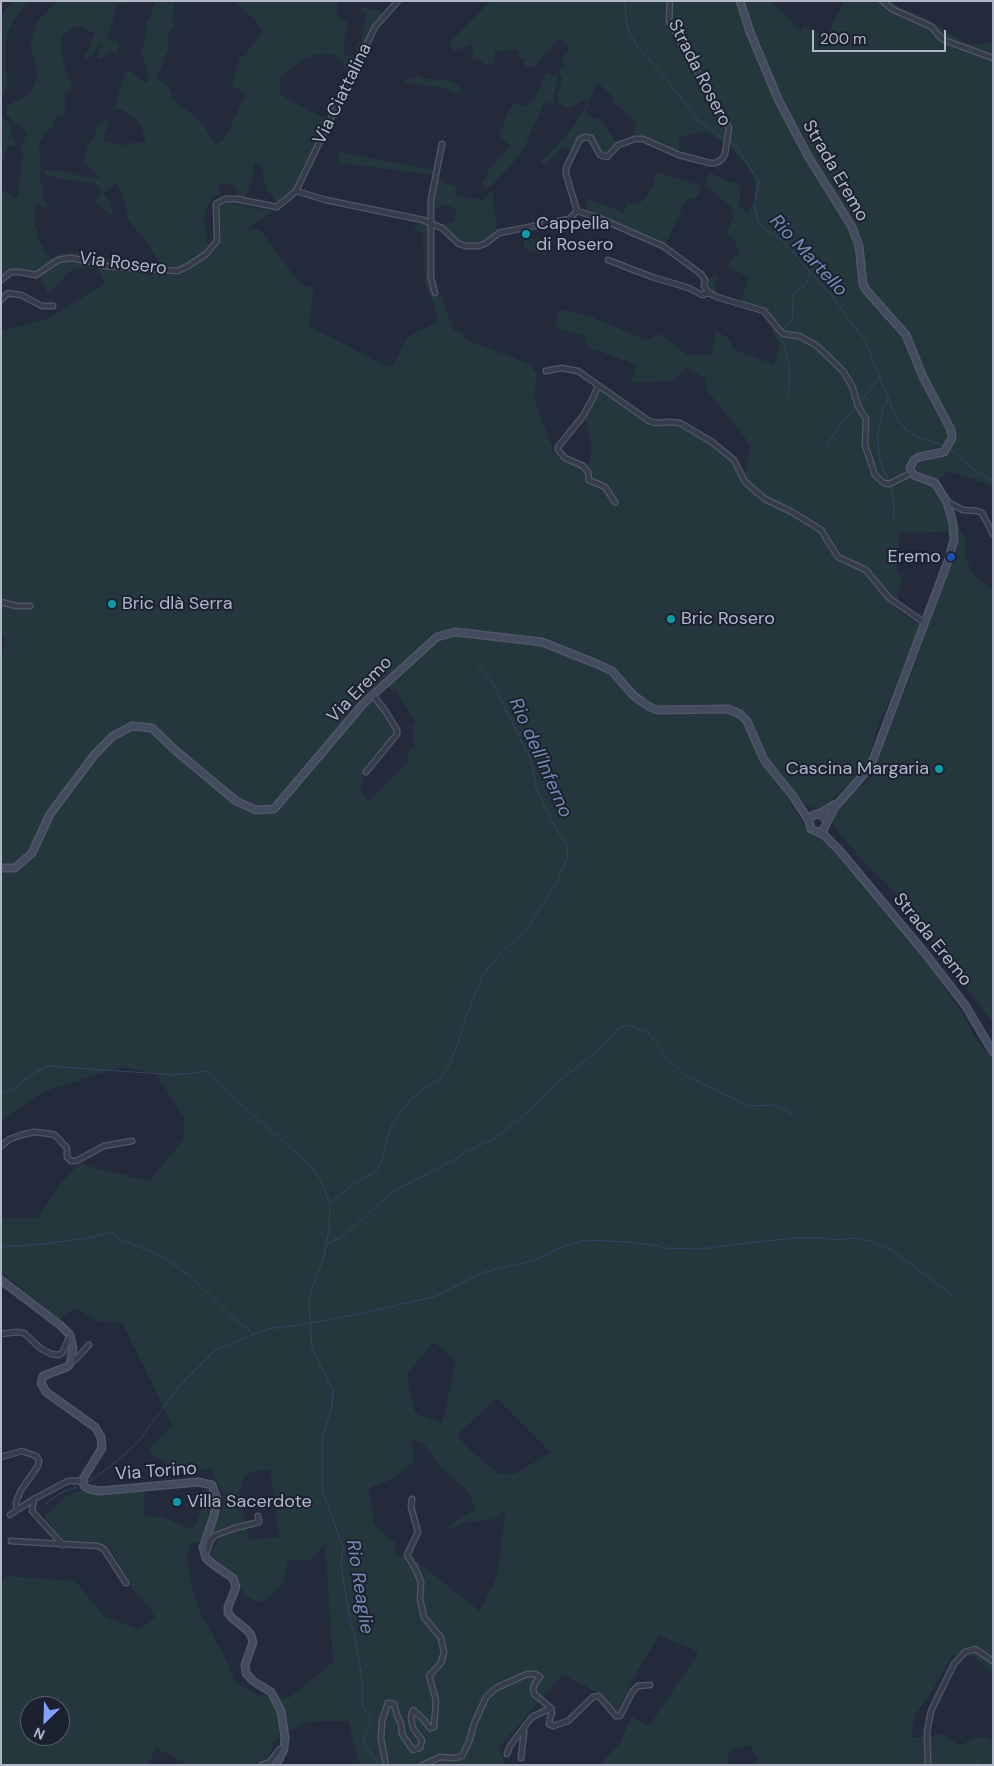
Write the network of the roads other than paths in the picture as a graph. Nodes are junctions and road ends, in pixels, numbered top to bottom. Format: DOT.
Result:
graph roads {
  1 [pos="398,1"];
  2 [pos="670,1"];
  3 [pos="740,1"];
  4 [pos="882,1"];
  5 [pos="993,58"];
  6 [pos="442,144"];
  7 [pos="296,191"];
  8 [pos="577,211"];
  9 [pos="432,223"];
  10 [pos="608,260"];
  11 [pos="1,280"];
  12 [pos="435,293"];
  13 [pos="709,293"];
  14 [pos="1,300"];
  15 [pos="53,306"];
  16 [pos="546,371"];
  17 [pos="598,386"];
  18 [pos="911,472"];
  19 [pos="615,502"];
  20 [pos="947,502"];
  21 [pos="993,534"];
  22 [pos="1,602"];
  23 [pos="30,606"];
  24 [pos="925,623"];
  25 [pos="373,695"];
  26 [pos="366,772"];
  27 [pos="793,796"];
  28 [pos="839,802"];
  29 [pos="817,814"];
  30 [pos="809,821"];
  31 [pos="826,824"];
  32 [pos="819,832"];
  33 [pos="840,851"];
  34 [pos="1,868"];
  35 [pos="993,1052"];
  36 [pos="132,1141"];
  37 [pos="1,1146"];
  38 [pos="1,1280"];
  39 [pos="1,1334"];
  40 [pos="70,1335"];
  41 [pos="89,1345"];
  42 [pos="72,1361"];
  43 [pos="1,1458"];
  44 [pos="82,1481"];
  45 [pos="34,1499"];
  46 [pos="412,1499"];
  47 [pos="17,1510"];
  48 [pos="10,1515"];
  49 [pos="258,1516"];
  50 [pos="11,1541"];
  51 [pos="63,1545"];
  52 [pos="205,1554"];
  53 [pos="126,1583"];
  54 [pos="993,1661"];
  55 [pos="650,1685"];
  56 [pos="551,1708"];
  57 [pos="524,1730"];
  58 [pos="284,1749"];
  59 [pos="507,1754"];
  60 [pos="522,1758"];
  61 [pos="262,1765"];
  62 [pos="276,1765"];
  63 [pos="386,1765"];
  64 [pos="423,1765"];
  65 [pos="928,1765"];
  1 -- 7 [label="street, Via Ciattalina"];
  2 -- 8 [label="street, Strada Rosero"];
  3 -- 18 [label="main road, Strada Eremo"];
  4 -- 5 [label="street"];
  6 -- 9 [label="street"];
  7 -- 9 [label="street"];
  7 -- 11 [label="street, Via Rosero"];
  8 -- 9 [label="street"];
  8 -- 13 [label="street"];
  9 -- 12 [label="street"];
  10 -- 13 [label="street"];
  13 -- 18 [label="street"];
  14 -- 15 [label="street"];
  16 -- 17 [label="street"];
  17 -- 19 [label="street"];
  17 -- 24 [label="street"];
  18 -- 20 [label="main road"];
  20 -- 21 [label="street"];
  20 -- 24 [label="main road"];
  22 -- 23 [label="street"];
  24 -- 28 [label="main road"];
  25 -- 26 [label="street"];
  25 -- 27 [label="main road, Via Eremo"];
  25 -- 34 [label="main road, Via Eremo"];
  27 -- 29 [label="main road, Via Eremo"];
  27 -- 30 [label="main road, Via Eremo"];
  28 -- 29 [label="main road"];
  28 -- 31 [label="main road"];
  29 -- 30 [label="main road"];
  29 -- 31 [label="main road"];
  30 -- 32 [label="main road"];
  31 -- 32 [label="main road"];
  31 -- 33 [label="main road, Strada Eremo"];
  32 -- 33 [label="main road, Strada Eremo"];
  33 -- 35 [label="main road, Strada Eremo"];
  36 -- 37 [label="street"];
  38 -- 40 [label="main road"];
  39 -- 40 [label="street"];
  40 -- 42 [label="main road"];
  41 -- 42 [label="street, Via Torino"];
  42 -- 44 [label="main road, Via Torino"];
  43 -- 47 [label="street"];
  44 -- 45 [label="street"];
  44 -- 52 [label="main road, Via Torino"];
  45 -- 47 [label="street"];
  45 -- 51 [label="street"];
  46 -- 63 [label="street"];
  47 -- 48 [label="street"];
  49 -- 52 [label="street"];
  50 -- 51 [label="street"];
  51 -- 53 [label="street"];
  52 -- 58 [label="main road"];
  54 -- 65 [label="street"];
  55 -- 56 [label="street"];
  56 -- 57 [label="street"];
  56 -- 64 [label="street"];
  57 -- 59 [label="street"];
  57 -- 60 [label="street"];
  58 -- 61 [label="street"];
  58 -- 62 [label="main road"];
}
